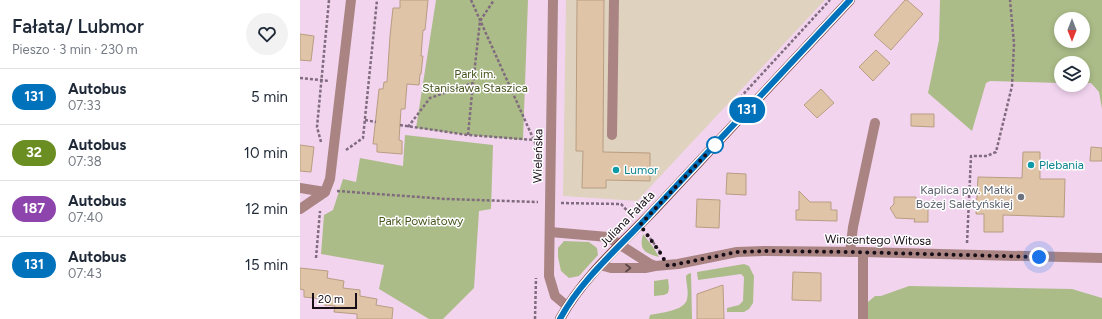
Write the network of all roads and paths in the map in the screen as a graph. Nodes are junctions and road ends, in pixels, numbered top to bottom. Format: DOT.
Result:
graph roads {
  1 [pos="329,0"];
  2 [pos="351,0"];
  3 [pos="377,0"];
  4 [pos="471,0"];
  5 [pos="494,0"];
  6 [pos="553,0"];
  7 [pos="614,0"];
  8 [pos="850,0"];
  9 [pos="1010,0"];
  10 [pos="480,21"];
  11 [pos="300,78"];
  12 [pos="322,80"];
  13 [pos="342,82"];
  14 [pos="472,83"];
  15 [pos="365,120"];
  16 [pos="376,122"];
  17 [pos="875,122"];
  18 [pos="400,125"];
  19 [pos="408,127"];
  20 [pos="468,135"];
  21 [pos="612,135"];
  22 [pos="534,140"];
  23 [pos="320,148"];
  24 [pos="537,150"];
  25 [pos="332,158"];
  26 [pos="300,188"];
  27 [pos="322,194"];
  28 [pos="550,202"];
  29 [pos="300,209"];
  30 [pos="640,225"];
  31 [pos="550,232"];
  32 [pos="621,244"];
  33 [pos="850,252"];
  34 [pos="863,252"];
  35 [pos="967,255"];
  36 [pos="316,258"];
  37 [pos="1102,258"];
  38 [pos="600,265"];
  39 [pos="655,266"];
  40 [pos="668,266"];
  41 [pos="567,306"];
  42 [pos="560,319"];
  43 [pos="863,319"];
  1 -- 12 [label="path"];
  2 -- 13 [label="street"];
  3 -- 15 [label="path"];
  4 -- 10 [label="path"];
  5 -- 10 [label="path"];
  6 -- 28 [label="street, Wieleńska"];
  7 -- 21 [label="street"];
  8 -- 30 [label="main road, Juliana Fałata"];
  9 -- 35 [label="path"];
  10 -- 14 [label="path"];
  10 -- 22 [label="path"];
  11 -- 12 [label="path"];
  12 -- 13 [label="path"];
  12 -- 23 [label="path"];
  13 -- 25 [label="street"];
  14 -- 19 [label="path"];
  14 -- 20 [label="path"];
  15 -- 16 [label="path"];
  15 -- 25 [label="path"];
  17 -- 33 [label="street"];
  18 -- 19 [label="path"];
  19 -- 20 [label="path"];
  20 -- 22 [label="path"];
  22 -- 24 [label="path"];
  25 -- 27 [label="street"];
  26 -- 27 [label="street"];
  27 -- 28 [label="path"];
  27 -- 29 [label="street"];
  27 -- 36 [label="path"];
  28 -- 30 [label="path"];
  28 -- 31 [label="street, Wieleńska"];
  30 -- 32 [label="main road, Juliana Fałata"];
  30 -- 40 [label="path"];
  31 -- 32 [label="street"];
  31 -- 41 [label="street, Wieleńska"];
  32 -- 38 [label="main road, Juliana Fałata"];
  32 -- 39 [label="street"];
  33 -- 34 [label="street, Wincentego Witosa"];
  33 -- 40 [label="street, Wincentego Witosa"];
  34 -- 35 [label="street, Wincentego Witosa"];
  34 -- 43 [label="street"];
  35 -- 37 [label="street, Wincentego Witosa"];
  38 -- 39 [label="street, Wincentego Witosa, one-way"];
  38 -- 41 [label="main road, Juliana Fałata"];
  39 -- 40 [label="street, Wincentego Witosa"];
  41 -- 42 [label="main road, Juliana Fałata"];
}
